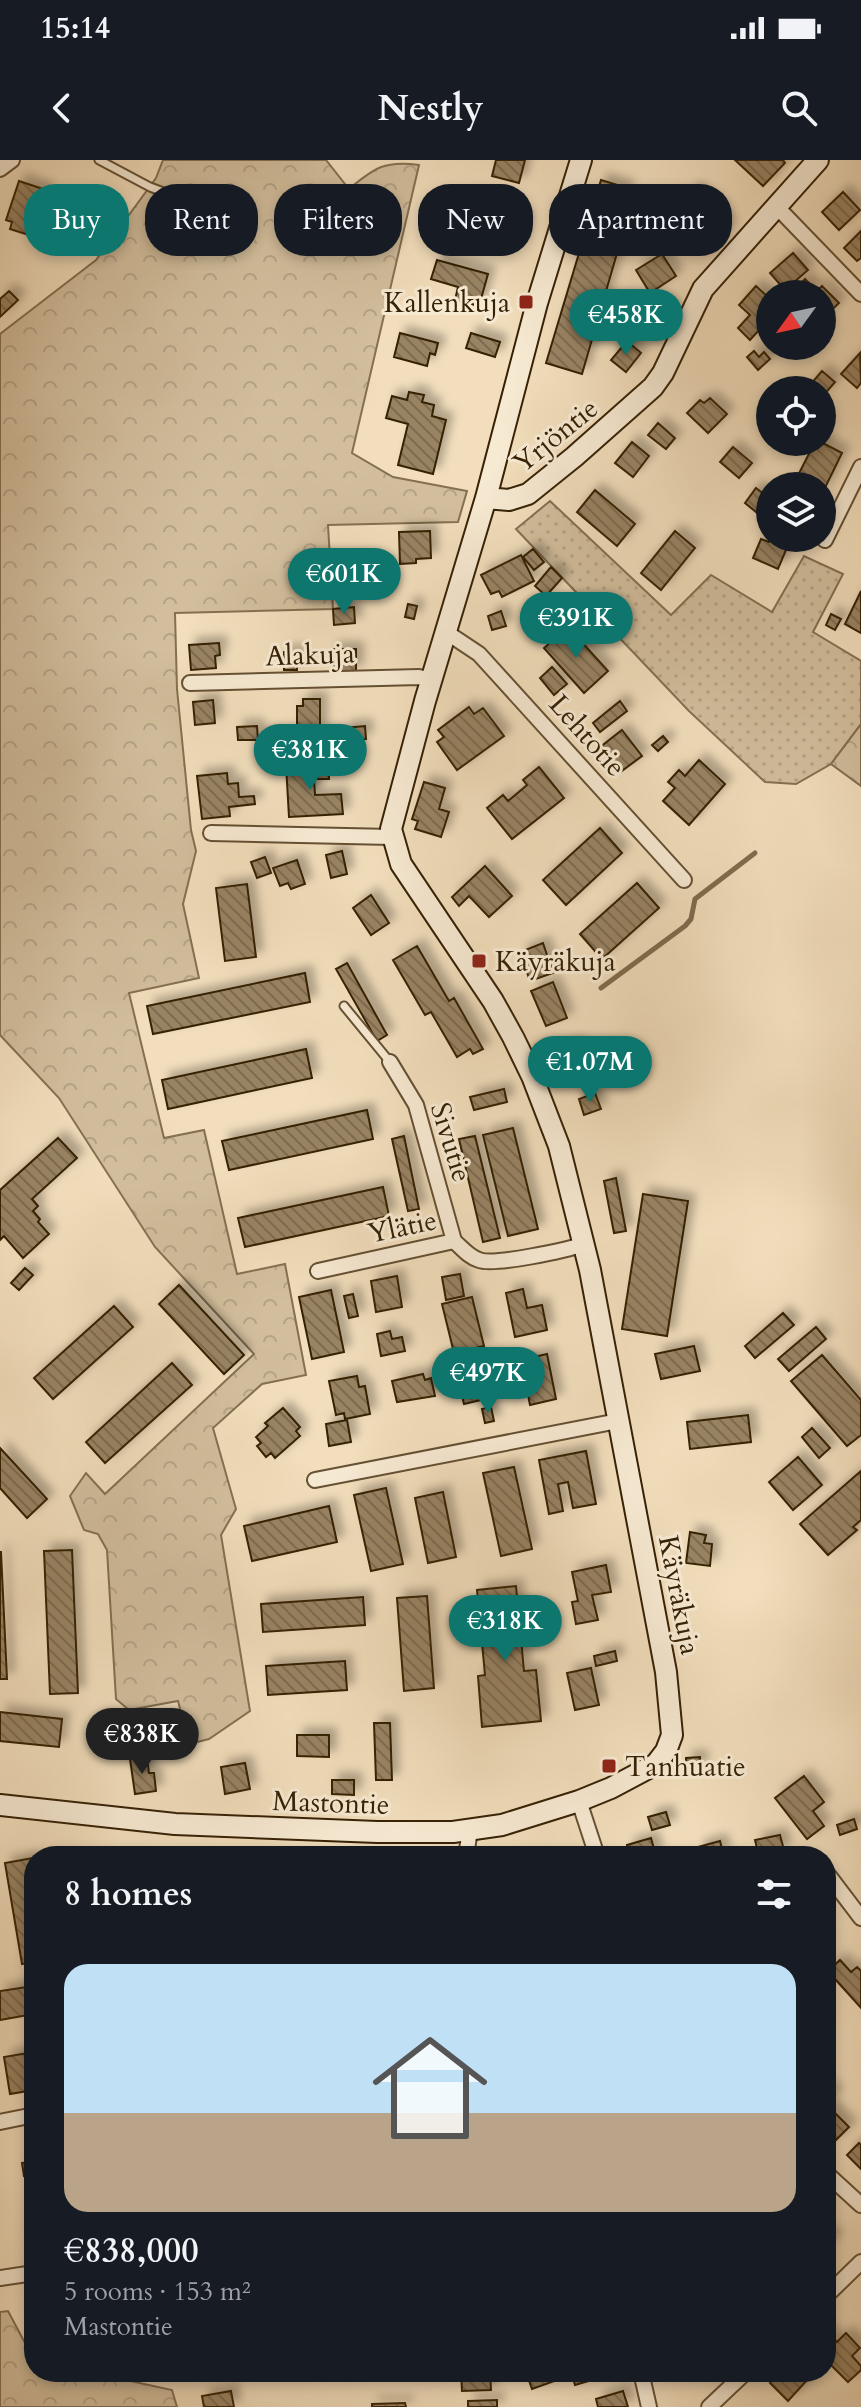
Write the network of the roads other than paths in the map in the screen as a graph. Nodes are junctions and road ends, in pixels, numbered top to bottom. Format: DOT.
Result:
graph roads {
  1 [pos="12,160"];
  2 [pos="99,160"];
  3 [pos="581,160"];
  4 [pos="818,160"];
  5 [pos="0,169"];
  6 [pos="145,184"];
  7 [pos="777,207"];
  8 [pos="861,294"];
  9 [pos="861,467"];
  10 [pos="486,498"];
  11 [pos="836,518"];
  12 [pos="446,632"];
  13 [pos="432,680"];
  14 [pos="190,683"];
  15 [pos="211,833"];
  16 [pos="392,837"];
  17 [pos="684,880"];
  18 [pos="344,1006"];
  19 [pos="390,1062"];
  20 [pos="454,1241"];
  21 [pos="584,1244"];
  22 [pos="318,1271"];
  23 [pos="618,1421"];
  24 [pos="315,1480"];
  25 [pos="650,1768"];
  26 [pos="579,1801"];
  27 [pos="0,1805"];
  28 [pos="470,1830"];
  29 [pos="468,1846"];
  30 [pos="594,1846"];
  31 [pos="836,1885"];
  32 [pos="861,1918"];
  33 [pos="24,2117"];
  34 [pos="0,2122"];
  35 [pos="836,2182"];
  36 [pos="861,2205"];
  37 [pos="861,2262"];
  38 [pos="24,2274"];
  39 [pos="0,2278"];
  40 [pos="836,2286"];
  41 [pos="643,2382"];
  42 [pos="735,2382"];
  43 [pos="649,2407"];
  44 [pos="709,2407"];
  1 -- 5 [label="street"];
  2 -- 6 [label="lane"];
  3 -- 10 [label="street"];
  4 -- 7 [label="street, Yrjöntie"];
  7 -- 8 [label="street"];
  7 -- 10 [label="street, Yrjöntie"];
  9 -- 11 [label="street"];
  10 -- 12 [label="street"];
  12 -- 13 [label="street"];
  12 -- 17 [label="street, Lehtotie"];
  13 -- 14 [label="street, Alakuja"];
  13 -- 16 [label="street"];
  15 -- 16 [label="street"];
  16 -- 21 [label="street, Käyräkuja"];
  18 -- 19 [label="lane"];
  19 -- 20 [label="street, Sivutie"];
  20 -- 21 [label="street, Ylätie"];
  20 -- 22 [label="street, Ylätie"];
  21 -- 23 [label="street, Käyräkuja"];
  23 -- 24 [label="street"];
  23 -- 25 [label="street, Käyräkuja"];
  25 -- 26 [label="street, Mastontie"];
  26 -- 28 [label="street, Mastontie"];
  26 -- 30 [label="street"];
  27 -- 28 [label="street, Mastontie"];
  28 -- 29 [label="street"];
  31 -- 32 [label="street"];
  33 -- 34 [label="street"];
  35 -- 36 [label="street"];
  37 -- 40 [label="street"];
  38 -- 39 [label="street"];
  41 -- 43 [label="street"];
  42 -- 44 [label="street"];
}
